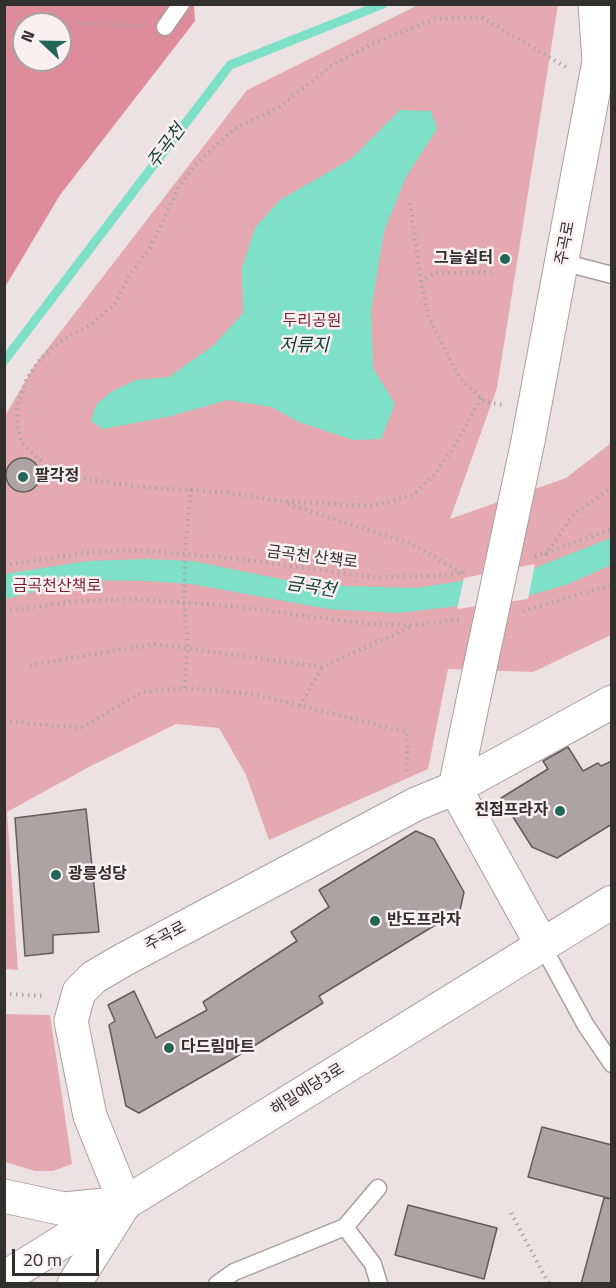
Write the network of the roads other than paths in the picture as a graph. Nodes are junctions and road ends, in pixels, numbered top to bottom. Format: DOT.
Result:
graph roads {
  1 [pos="181,4"];
  2 [pos="595,4"];
  3 [pos="165,27"];
  4 [pos="602,65"];
  5 [pos="562,262"];
  6 [pos="612,275"];
  7 [pos="612,702"];
  8 [pos="454,788"];
  9 [pos="612,902"];
  10 [pos="542,945"];
  11 [pos="612,1064"];
  12 [pos="378,1188"];
  13 [pos="4,1196"];
  14 [pos="125,1203"];
  15 [pos="345,1227"];
  16 [pos="5,1278"];
  17 [pos="7,1284"];
  18 [pos="74,1284"];
  19 [pos="217,1284"];
  20 [pos="379,1284"];
  1 -- 3 [label="lane"];
  2 -- 4 [label="main road, 주곡로"];
  4 -- 5 [label="main road, 주곡로"];
  5 -- 6 [label="lane"];
  5 -- 8 [label="main road, 주곡로, bridge"];
  7 -- 8 [label="main road, 주곡로"];
  8 -- 10 [label="main road"];
  8 -- 14 [label="main road, 주곡로"];
  9 -- 10 [label="main road, 해밀예당3로"];
  10 -- 11 [label="lane"];
  10 -- 14 [label="main road, 해밀예당3로"];
  12 -- 15 [label="lane"];
  13 -- 14 [label="main road"];
  14 -- 16 [label="main road, 해밀예당3로"];
  14 -- 18 [label="main road"];
  15 -- 19 [label="lane"];
  15 -- 20 [label="lane"];
  16 -- 17 [label="main road"];
}
